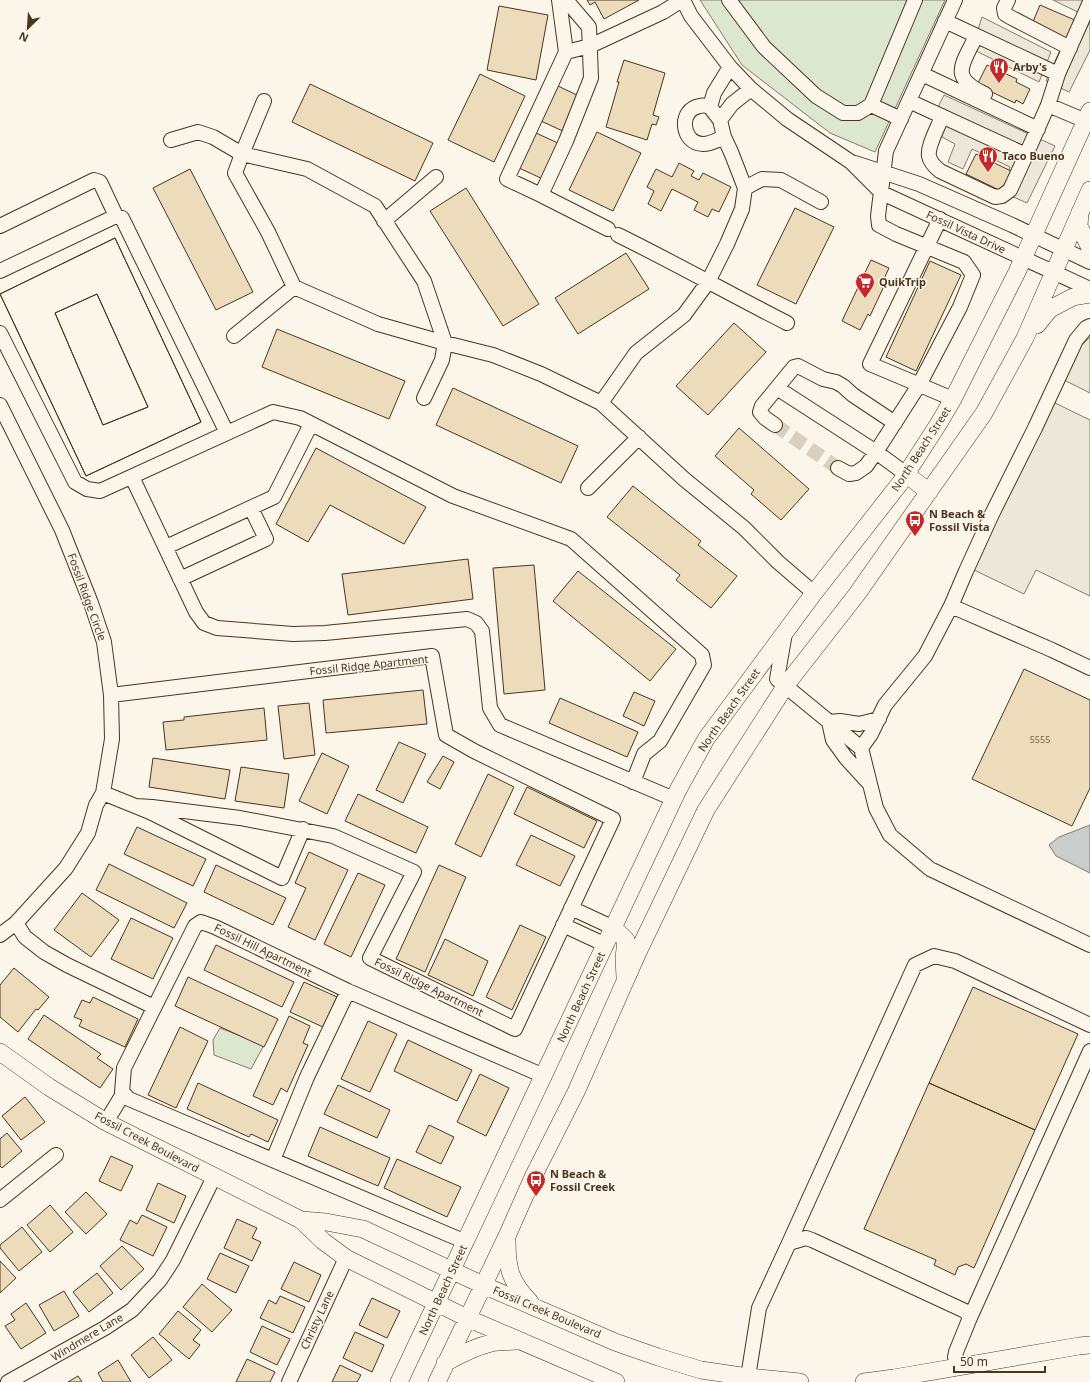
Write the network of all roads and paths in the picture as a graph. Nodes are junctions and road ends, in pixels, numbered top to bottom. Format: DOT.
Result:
graph roads {
  1 [pos="559,0"];
  2 [pos="566,0"];
  3 [pos="682,0"];
  4 [pos="729,0"];
  5 [pos="915,0"];
  6 [pos="955,0"];
  7 [pos="1008,0"];
  8 [pos="1090,2"];
  9 [pos="945,21"];
  10 [pos="976,36"];
  11 [pos="590,46"];
  12 [pos="1070,48"];
  13 [pos="566,52"];
  14 [pos="730,67"];
  15 [pos="922,74"];
  16 [pos="1058,74"];
  17 [pos="751,89"];
  18 [pos="264,101"];
  19 [pos="909,101"];
  20 [pos="871,105"];
  21 [pos="1048,105"];
  22 [pos="710,107"];
  23 [pos="942,116"];
  24 [pos="1011,116"];
  25 [pos="1088,116"];
  26 [pos="720,120"];
  27 [pos="901,120"];
  28 [pos="1038,129"];
  29 [pos="724,137"];
  30 [pos="171,140"];
  31 [pos="242,154"];
  32 [pos="1026,155"];
  33 [pos="851,162"];
  34 [pos="883,172"];
  35 [pos="436,177"];
  36 [pos="745,188"];
  37 [pos="1090,190"];
  38 [pos="882,192"];
  39 [pos="541,195"];
  40 [pos="821,202"];
  41 [pos="1080,211"];
  42 [pos="116,216"];
  43 [pos="940,219"];
  44 [pos="384,221"];
  45 [pos="0,226"];
  46 [pos="1033,235"];
  47 [pos="927,247"];
  48 [pos="1090,248"];
  49 [pos="1064,249"];
  50 [pos="1023,259"];
  51 [pos="1090,262"];
  52 [pos="0,270"];
  53 [pos="1053,273"];
  54 [pos="708,282"];
  55 [pos="294,287"];
  56 [pos="1090,289"];
  57 [pos="1090,294"];
  58 [pos="787,323"];
  59 [pos="1090,326"];
  60 [pos="0,333"];
  61 [pos="234,336"];
  62 [pos="1025,338"];
  63 [pos="445,343"];
  64 [pos="919,385"];
  65 [pos="777,388"];
  66 [pos="424,398"];
  67 [pos="953,399"];
  68 [pos="601,403"];
  69 [pos="0,405"];
  70 [pos="895,423"];
  71 [pos="311,424"];
  72 [pos="774,425"];
  73 [pos="227,433"];
  74 [pos="639,438"];
  75 [pos="876,452"];
  76 [pos="838,468"];
  77 [pos="906,474"];
  78 [pos="132,477"];
  79 [pos="588,488"];
  80 [pos="929,492"];
  81 [pos="251,508"];
  82 [pos="166,547"];
  83 [pos="180,578"];
  84 [pos="814,593"];
  85 [pos="951,606"];
  86 [pos="785,633"];
  87 [pos="1090,668"];
  88 [pos="786,685"];
  89 [pos="111,695"];
  90 [pos="879,719"];
  91 [pos="829,722"];
  92 [pos="861,748"];
  93 [pos="633,782"];
  94 [pos="870,783"];
  95 [pos="103,793"];
  96 [pos="674,799"];
  97 [pos="136,806"];
  98 [pos="303,829"];
  99 [pos="571,908"];
  100 [pos="16,923"];
  101 [pos="563,925"];
  102 [pos="614,928"];
  103 [pos="0,935"];
  104 [pos="1090,945"];
  105 [pos="606,946"];
  106 [pos="626,982"];
  107 [pos="348,991"];
  108 [pos="154,1007"];
  109 [pos="1090,1025"];
  110 [pos="1090,1051"];
  111 [pos="0,1052"];
  112 [pos="544,1076"];
  113 [pos="123,1094"];
  114 [pos="106,1122"];
  115 [pos="56,1155"];
  116 [pos="273,1160"];
  117 [pos="214,1177"];
  118 [pos="0,1200"];
  119 [pos="301,1220"];
  120 [pos="507,1236"];
  121 [pos="466,1242"];
  122 [pos="789,1243"];
  123 [pos="346,1258"];
  124 [pos="453,1270"];
  125 [pos="483,1285"];
  126 [pos="437,1304"];
  127 [pos="535,1307"];
  128 [pos="467,1318"];
  129 [pos="969,1320"];
  130 [pos="520,1341"];
  131 [pos="1090,1345"];
  132 [pos="445,1363"];
  133 [pos="961,1366"];
  134 [pos="748,1377"];
  135 [pos="8,1382"];
  136 [pos="289,1382"];
  137 [pos="399,1382"];
  138 [pos="437,1382"];
  139 [pos="616,1382"];
  140 [pos="800,1382"];
  141 [pos="864,1382"];
  1 -- 13 [label="street"];
  2 -- 11 [label="street"];
  3 -- 11 [label="street"];
  3 -- 14 [label="street, Fossil Vista Drive"];
  4 -- 20 [label="street"];
  5 -- 20 [label="street"];
  6 -- 9 [label="street"];
  7 -- 12 [label="street"];
  8 -- 12 [label="street"];
  9 -- 10 [label="street"];
  9 -- 15 [label="street"];
  10 -- 16 [label="street"];
  10 -- 24 [label="street"];
  11 -- 13 [label="street"];
  11 -- 39 [label="street"];
  12 -- 16 [label="street"];
  13 -- 39 [label="street"];
  14 -- 17 [label="street, Fossil Vista Drive"];
  14 -- 22 [label="street"];
  15 -- 19 [label="street"];
  15 -- 24 [label="street"];
  16 -- 21 [label="street"];
  17 -- 26 [label="street"];
  17 -- 33 [label="street, Fossil Vista Drive"];
  18 -- 31 [label="street"];
  19 -- 23 [label="street"];
  19 -- 27 [label="street"];
  20 -- 27 [label="street"];
  21 -- 25 [label="street"];
  21 -- 28 [label="street"];
  22 -- 26 [label="street"];
  22 -- 29 [label="street"];
  23 -- 32 [label="street"];
  23 -- 32 [label="street"];
  24 -- 28 [label="street"];
  25 -- 46 [label="main road, North Beach Street"];
  26 -- 29 [label="street"];
  27 -- 34 [label="street"];
  28 -- 32 [label="street"];
  29 -- 36 [label="street"];
  30 -- 31 [label="street"];
  31 -- 44 [label="street"];
  31 -- 55 [label="street"];
  33 -- 34 [label="street, Fossil Vista Drive"];
  33 -- 38 [label="street, Fossil Vista Drive"];
  34 -- 38 [label="street"];
  34 -- 46 [label="street, Fossil Vista Drive"];
  35 -- 44 [label="street"];
  36 -- 40 [label="street"];
  36 -- 54 [label="street"];
  37 -- 41 [label="main road"];
  38 -- 43 [label="street, Fossil Vista Drive"];
  38 -- 47 [label="street"];
  39 -- 54 [label="street"];
  41 -- 48 [label="main road"];
  41 -- 49 [label="main road"];
  42 -- 45 [label="street"];
  42 -- 52 [label="street"];
  42 -- 73 [label="street"];
  43 -- 47 [label="street"];
  43 -- 50 [label="street, Fossil Vista Drive"];
  44 -- 63 [label="street"];
  46 -- 49 [label="street, Fossil Vista Drive"];
  46 -- 50 [label="main road, North Beach Street"];
  47 -- 64 [label="street"];
  47 -- 64 [label="street"];
  49 -- 51 [label="street, Fossil Vista Drive"];
  49 -- 53 [label="main road"];
  50 -- 53 [label="street, Fossil Vista Drive"];
  50 -- 67 [label="main road, North Beach Street"];
  53 -- 56 [label="street, Fossil Vista Drive"];
  53 -- 62 [label="main road"];
  54 -- 58 [label="street"];
  54 -- 68 [label="street"];
  55 -- 61 [label="street"];
  55 -- 63 [label="street"];
  57 -- 62 [label="main road"];
  59 -- 85 [label="street"];
  60 -- 78 [label="street"];
  62 -- 80 [label="main road"];
  63 -- 66 [label="street"];
  63 -- 68 [label="street"];
  64 -- 67 [label="street"];
  64 -- 70 [label="street"];
  65 -- 70 [label="street"];
  65 -- 72 [label="street"];
  65 -- 75 [label="street"];
  67 -- 77 [label="main road, North Beach Street"];
  68 -- 74 [label="street"];
  69 -- 89 [label="street, Fossil Ridge Circle"];
  70 -- 75 [label="street"];
  71 -- 73 [label="street"];
  71 -- 81 [label="street"];
  71 -- 93 [label="street"];
  73 -- 78 [label="street"];
  74 -- 79 [label="street"];
  74 -- 84 [label="street"];
  75 -- 76 [label="street"];
  75 -- 77 [label="street"];
  77 -- 80 [label="main road"];
  77 -- 84 [label="main road, North Beach Street"];
  78 -- 82 [label="street"];
  80 -- 88 [label="main road"];
  81 -- 82 [label="street"];
  81 -- 83 [label="street"];
  82 -- 83 [label="street"];
  83 -- 93 [label="street"];
  84 -- 86 [label="main road, North Beach Street"];
  85 -- 87 [label="street"];
  85 -- 90 [label="street"];
  86 -- 88 [label="street"];
  86 -- 96 [label="main road, North Beach Street"];
  88 -- 91 [label="street"];
  88 -- 106 [label="main road"];
  89 -- 95 [label="street, Fossil Ridge Circle"];
  89 -- 99 [label="street, Fossil Ridge Apartment"];
  90 -- 91 [label="street"];
  90 -- 92 [label="street"];
  91 -- 92 [label="street"];
  91 -- 94 [label="street"];
  92 -- 94 [label="street"];
  93 -- 96 [label="street"];
  94 -- 104 [label="street"];
  95 -- 97 [label="street, Fossil Ridge Apartment"];
  95 -- 100 [label="street, Fossil Ridge Circle"];
  96 -- 102 [label="main road, North Beach Street"];
  97 -- 98 [label="street, Fossil Ridge Apartment"];
  97 -- 98 [label="street, Fossil Ridge Apartment"];
  98 -- 101 [label="street, Fossil Ridge Apartment"];
  99 -- 101 [label="street, Fossil Ridge Apartment"];
  99 -- 102 [label="street"];
  100 -- 103 [label="street, Fossil Ridge Circle"];
  100 -- 108 [label="street"];
  101 -- 105 [label="street"];
  102 -- 105 [label="main road, North Beach Street"];
  102 -- 106 [label="main road"];
  105 -- 112 [label="main road, North Beach Street"];
  106 -- 120 [label="main road"];
  107 -- 108 [label="street, Fossil Hill Apartment"];
  107 -- 112 [label="street, Fossil Hill Apartment"];
  107 -- 116 [label="street"];
  108 -- 113 [label="street, Fossil Hill Apartment"];
  109 -- 122 [label="street"];
  110 -- 129 [label="street"];
  111 -- 114 [label="main road, Fossil Creek Boulevard"];
  112 -- 121 [label="main road, North Beach Street"];
  113 -- 114 [label="street"];
  113 -- 116 [label="street"];
  114 -- 117 [label="main road, Fossil Creek Boulevard"];
  115 -- 118 [label="street"];
  116 -- 121 [label="street"];
  117 -- 119 [label="main road, Fossil Creek Boulevard"];
  117 -- 135 [label="street, Windmere Lane"];
  119 -- 123 [label="main road, Fossil Creek Boulevard"];
  119 -- 124 [label="main road, Fossil Creek Boulevard"];
  120 -- 125 [label="main road"];
  120 -- 127 [label="main road"];
  121 -- 124 [label="main road, North Beach Street"];
  122 -- 129 [label="street"];
  122 -- 134 [label="street"];
  123 -- 126 [label="main road, Fossil Creek Boulevard"];
  123 -- 136 [label="street, Christy Lane"];
  124 -- 125 [label="main road, Fossil Creek Boulevard"];
  124 -- 126 [label="main road, North Beach Street"];
  125 -- 127 [label="main road, Fossil Creek Boulevard"];
  125 -- 128 [label="main road"];
  126 -- 128 [label="main road, Fossil Creek Boulevard"];
  126 -- 137 [label="main road, North Beach Street"];
  127 -- 134 [label="main road, Fossil Creek Boulevard"];
  128 -- 130 [label="main road, Fossil Creek Boulevard"];
  128 -- 132 [label="main road"];
  129 -- 133 [label="street"];
  130 -- 132 [label="main road"];
  130 -- 139 [label="main road, Fossil Creek Boulevard"];
  131 -- 133 [label="main road"];
  132 -- 138 [label="main road"];
  133 -- 141 [label="main road"];
  134 -- 140 [label="main road, Fossil Creek Boulevard"];
}
